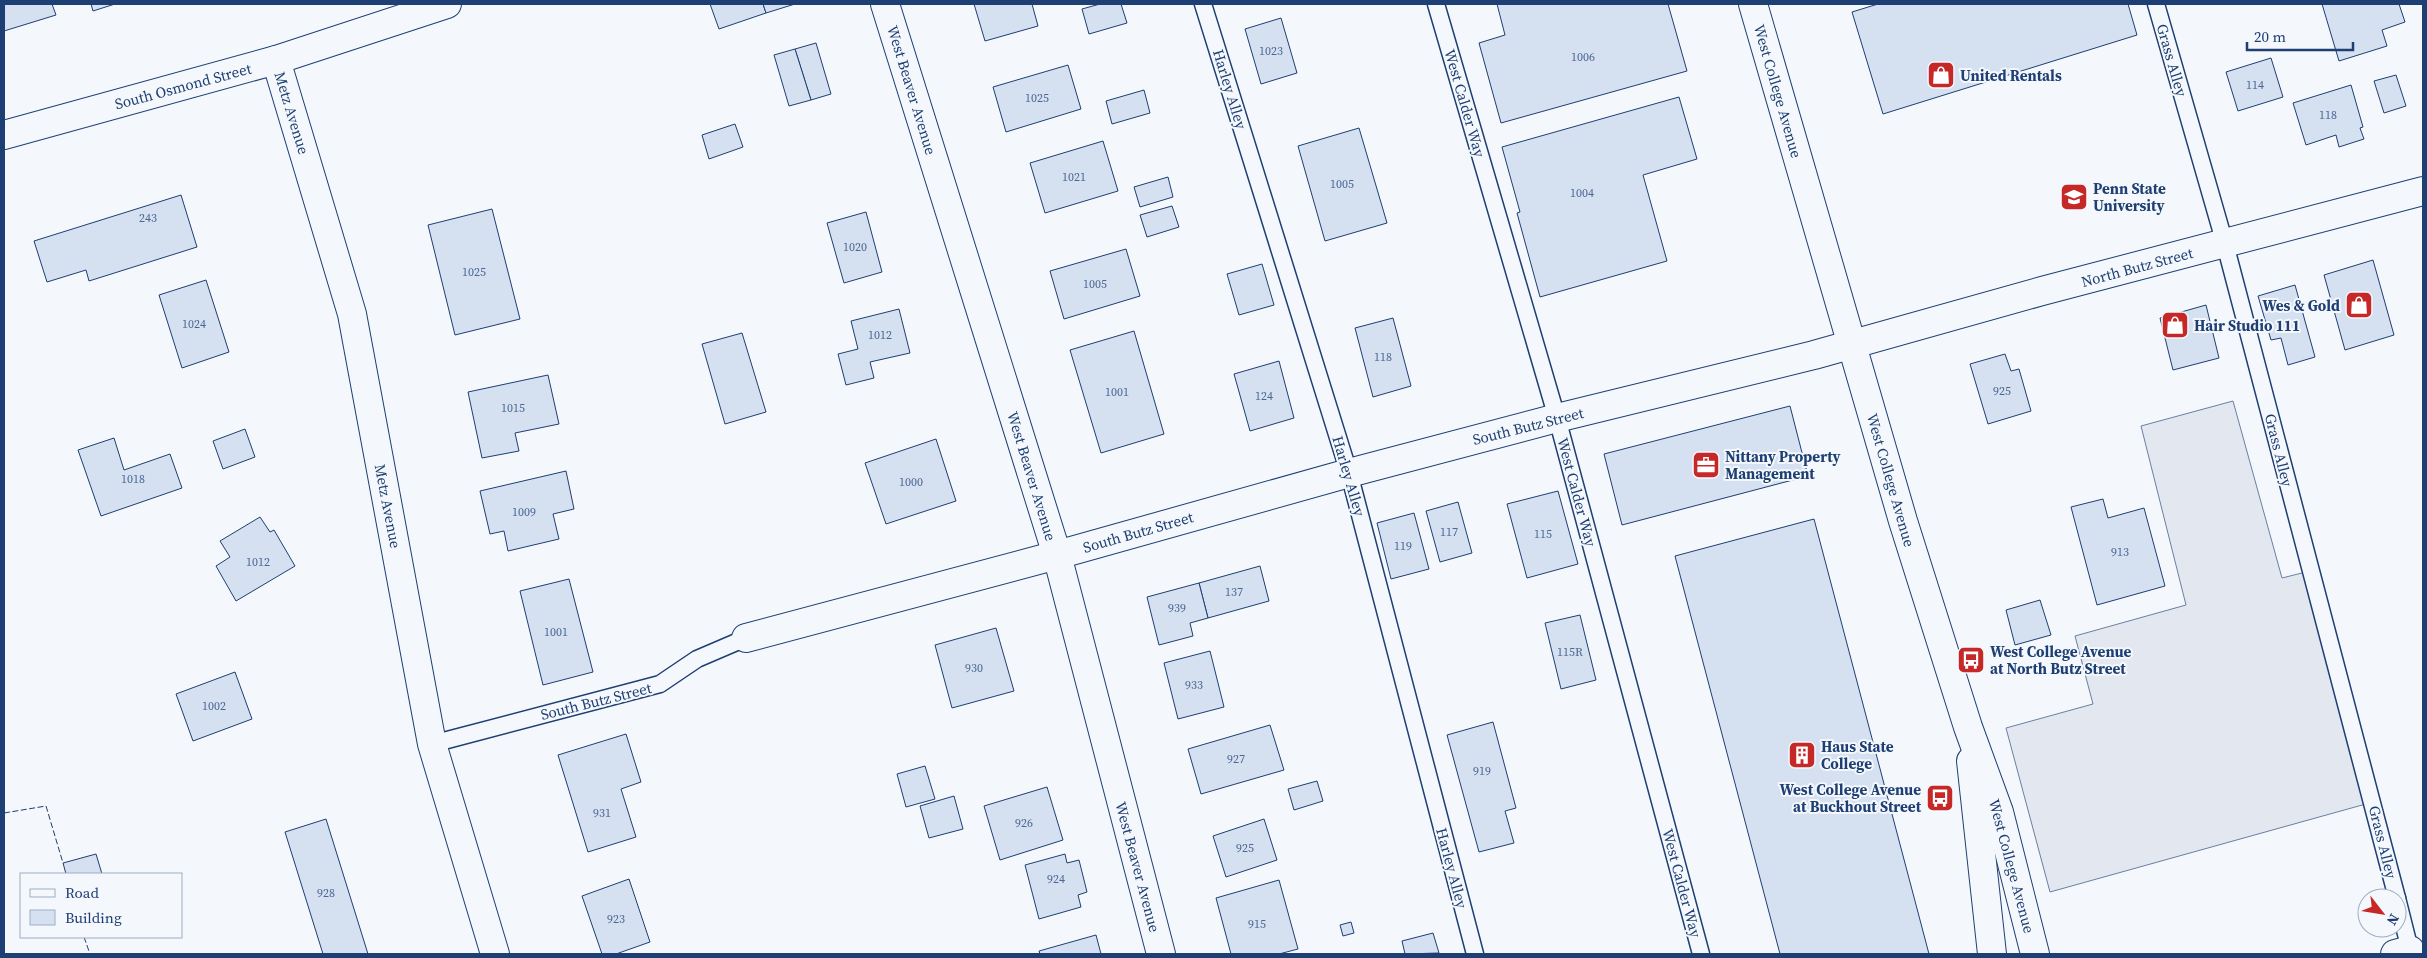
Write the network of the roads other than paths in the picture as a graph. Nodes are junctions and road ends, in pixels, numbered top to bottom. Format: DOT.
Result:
graph roads {
  1 [pos="447,4"];
  2 [pos="885,4"];
  3 [pos="1203,4"];
  4 [pos="1436,4"];
  5 [pos="1753,4"];
  6 [pos="2156,4"];
  7 [pos="276,60"];
  8 [pos="4,135"];
  9 [pos="2423,191"];
  10 [pos="2225,244"];
  11 [pos="1852,344"];
  12 [pos="1557,418"];
  13 [pos="1349,473"];
  14 [pos="1057,555"];
  15 [pos="746,638"];
  16 [pos="1968,727"];
  17 [pos="432,744"];
  18 [pos="2394,888"];
  19 [pos="2404,938"];
  20 [pos="2406,953"];
  21 [pos="495,954"];
  22 [pos="1161,954"];
  23 [pos="1475,954"];
  24 [pos="1701,954"];
  25 [pos="1992,954"];
  26 [pos="2035,954"];
  1 -- 7 [label="street, South Osmond Street"];
  2 -- 14 [label="street, West Beaver Avenue"];
  3 -- 13 [label="lane, Harley Alley"];
  4 -- 12 [label="lane, West Calder Way"];
  5 -- 11 [label="street, West College Avenue"];
  6 -- 10 [label="lane, Grass Alley"];
  7 -- 8 [label="street, South Osmond Street"];
  7 -- 17 [label="street, Metz Avenue"];
  9 -- 10 [label="street, North Butz Street"];
  10 -- 11 [label="street, North Butz Street"];
  10 -- 18 [label="lane, Grass Alley"];
  11 -- 12 [label="street, South Butz Street"];
  11 -- 16 [label="street, West College Avenue"];
  12 -- 13 [label="street, South Butz Street"];
  12 -- 24 [label="lane, West Calder Way"];
  13 -- 14 [label="street, South Butz Street"];
  13 -- 23 [label="lane, Harley Alley"];
  14 -- 15 [label="street, South Butz Street"];
  14 -- 22 [label="street, West Beaver Avenue"];
  15 -- 17 [label="lane, South Butz Street"];
  16 -- 25 [label="street"];
  16 -- 26 [label="street, West College Avenue"];
  17 -- 21 [label="street, Metz Avenue"];
  19 -- 20 [label="lane, Grass Alley"];
}
